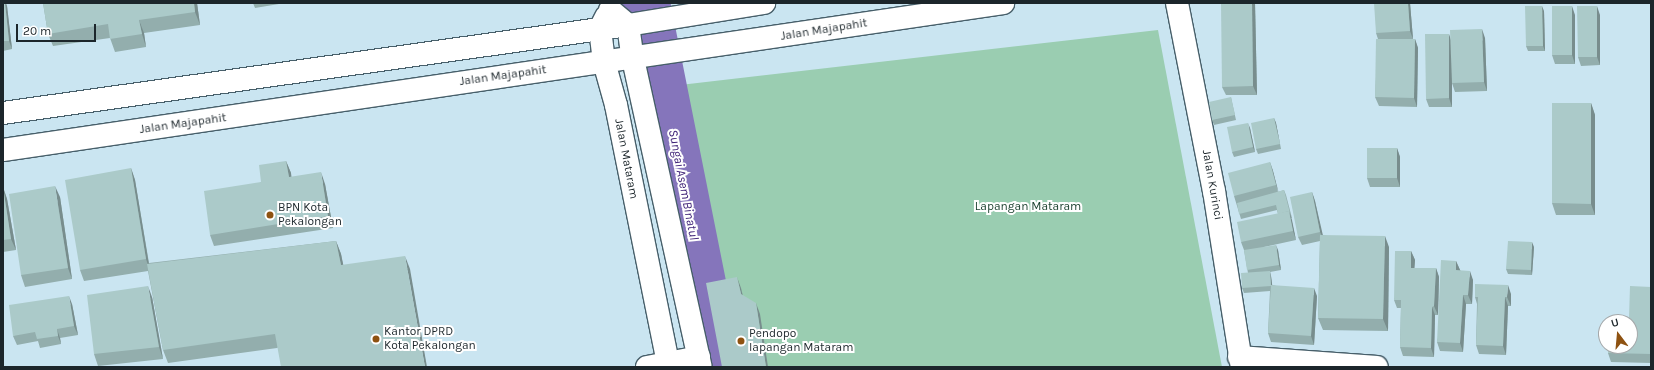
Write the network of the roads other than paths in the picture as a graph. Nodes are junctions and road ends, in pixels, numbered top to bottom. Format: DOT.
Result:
graph roads {
  1 [pos="764,3"];
  2 [pos="1003,3"];
  3 [pos="1177,3"];
  4 [pos="610,6"];
  5 [pos="633,24"];
  6 [pos="600,29"];
  7 [pos="639,58"];
  8 [pos="604,62"];
  9 [pos="3,112"];
  10 [pos="3,150"];
  11 [pos="700,362"];
  12 [pos="1240,362"];
  13 [pos="668,365"];
  14 [pos="647,367"];
  15 [pos="1377,367"];
  1 -- 5 [label="street"];
  2 -- 7 [label="street, Jalan Majapahit"];
  3 -- 12 [label="street, Jalan Kurinci"];
  4 -- 5 [label="street"];
  4 -- 6 [label="street"];
  5 -- 6 [label="street"];
  5 -- 7 [label="street"];
  6 -- 8 [label="street, Jalan Mataram"];
  6 -- 9 [label="street"];
  7 -- 8 [label="street, Jalan Majapahit"];
  7 -- 11 [label="street"];
  8 -- 10 [label="street, Jalan Majapahit"];
  8 -- 13 [label="street, Jalan Mataram"];
  11 -- 13 [label="street"];
  12 -- 15 [label="street"];
  13 -- 14 [label="street"];
}
